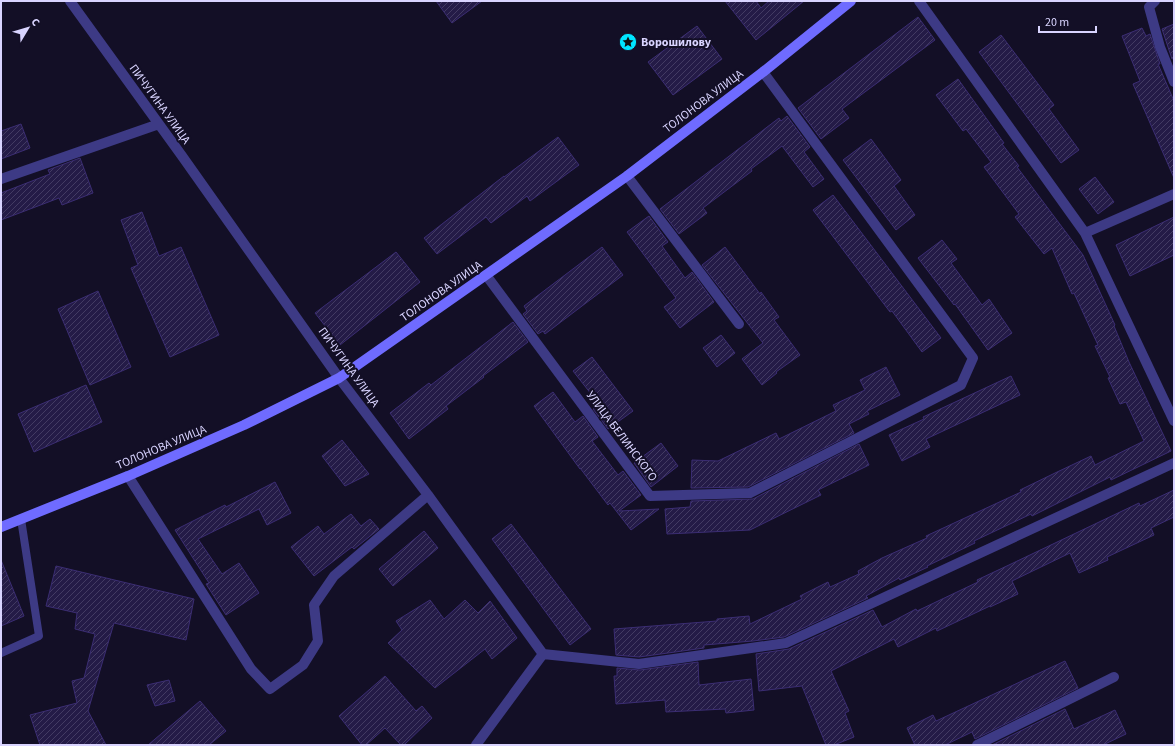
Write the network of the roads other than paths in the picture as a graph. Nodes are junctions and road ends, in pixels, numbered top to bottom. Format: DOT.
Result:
graph roads {
  1 [pos="70,1"];
  2 [pos="851,1"];
  3 [pos="919,1"];
  4 [pos="1155,1"];
  5 [pos="763,72"];
  6 [pos="1174,82"];
  7 [pos="159,124"];
  8 [pos="626,176"];
  9 [pos="1,178"];
  10 [pos="1174,194"];
  11 [pos="1085,233"];
  12 [pos="486,275"];
  13 [pos="739,324"];
  14 [pos="339,378"];
  15 [pos="1174,421"];
  16 [pos="1174,463"];
  17 [pos="128,476"];
  18 [pos="428,495"];
  19 [pos="21,519"];
  20 [pos="1,527"];
  21 [pos="1,653"];
  22 [pos="544,654"];
  23 [pos="1114,677"];
  24 [pos="476,745"];
  25 [pos="977,745"];
  1 -- 7 [label="street, ПИЧУГИНА УЛИЦА"];
  2 -- 5 [label="main road, ТОЛОНОВА УЛИЦА"];
  3 -- 11 [label="street"];
  4 -- 6 [label="street"];
  5 -- 8 [label="main road, ТОЛОНОВА УЛИЦА"];
  5 -- 12 [label="street, УЛИЦА БЕЛИНСКОГО"];
  7 -- 9 [label="street"];
  7 -- 14 [label="street, ПИЧУГИНА УЛИЦА"];
  8 -- 12 [label="main road, ТОЛОНОВА УЛИЦА"];
  8 -- 13 [label="street"];
  10 -- 11 [label="street"];
  11 -- 15 [label="street"];
  12 -- 14 [label="main road, ТОЛОНОВА УЛИЦА"];
  14 -- 17 [label="main road, ТОЛОНОВА УЛИЦА"];
  14 -- 18 [label="street, ПИЧУГИНА УЛИЦА"];
  16 -- 22 [label="street"];
  17 -- 18 [label="street"];
  17 -- 19 [label="main road, ТОЛОНОВА УЛИЦА"];
  18 -- 22 [label="street, ПИЧУГИНА УЛИЦА"];
  19 -- 20 [label="main road, ТОЛОНОВА УЛИЦА"];
  19 -- 21 [label="lane"];
  22 -- 24 [label="street"];
  23 -- 25 [label="street"];
}
